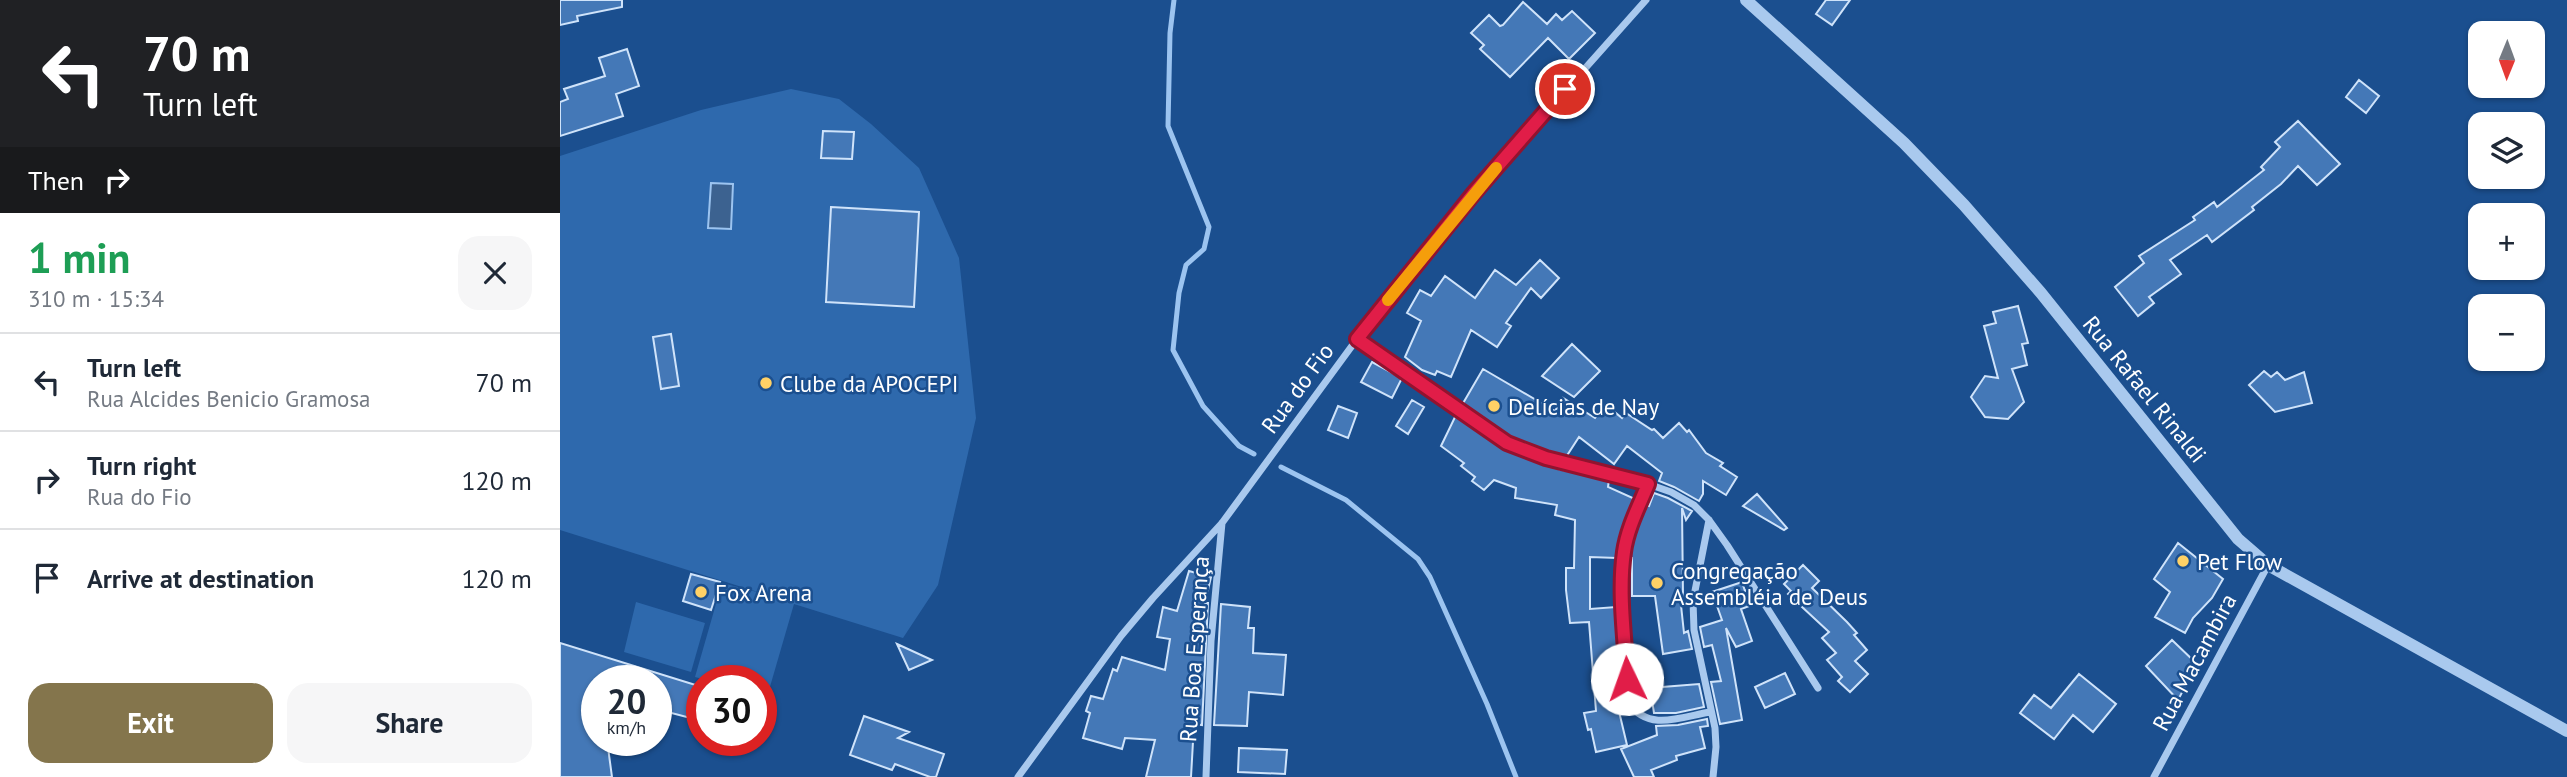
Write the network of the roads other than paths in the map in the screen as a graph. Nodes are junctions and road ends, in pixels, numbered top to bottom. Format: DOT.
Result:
graph roads {
  1 [pos="1646,0"];
  2 [pos="1746,0"];
  3 [pos="1357,339"];
  4 [pos="1648,484"];
  5 [pos="1709,520"];
  6 [pos="1222,523"];
  7 [pos="2268,565"];
  8 [pos="1818,688"];
  9 [pos="1710,712"];
  10 [pos="2567,731"];
  11 [pos="1018,777"];
  12 [pos="1206,777"];
  13 [pos="1713,777"];
  14 [pos="2154,777"];
  1 -- 3 [label="street, Rua do Fio"];
  2 -- 7 [label="street, Rua Rafael Rinaldi"];
  3 -- 4 [label="street"];
  3 -- 6 [label="street, Rua do Fio"];
  4 -- 5 [label="street"];
  4 -- 9 [label="street"];
  5 -- 8 [label="street"];
  5 -- 9 [label="street"];
  6 -- 11 [label="street, Rua do Fio"];
  6 -- 12 [label="street, Rua Boa Esperança"];
  7 -- 10 [label="street, Rua Rafael Rinaldi"];
  7 -- 14 [label="street, Rua Macambira"];
  9 -- 13 [label="street"];
}
